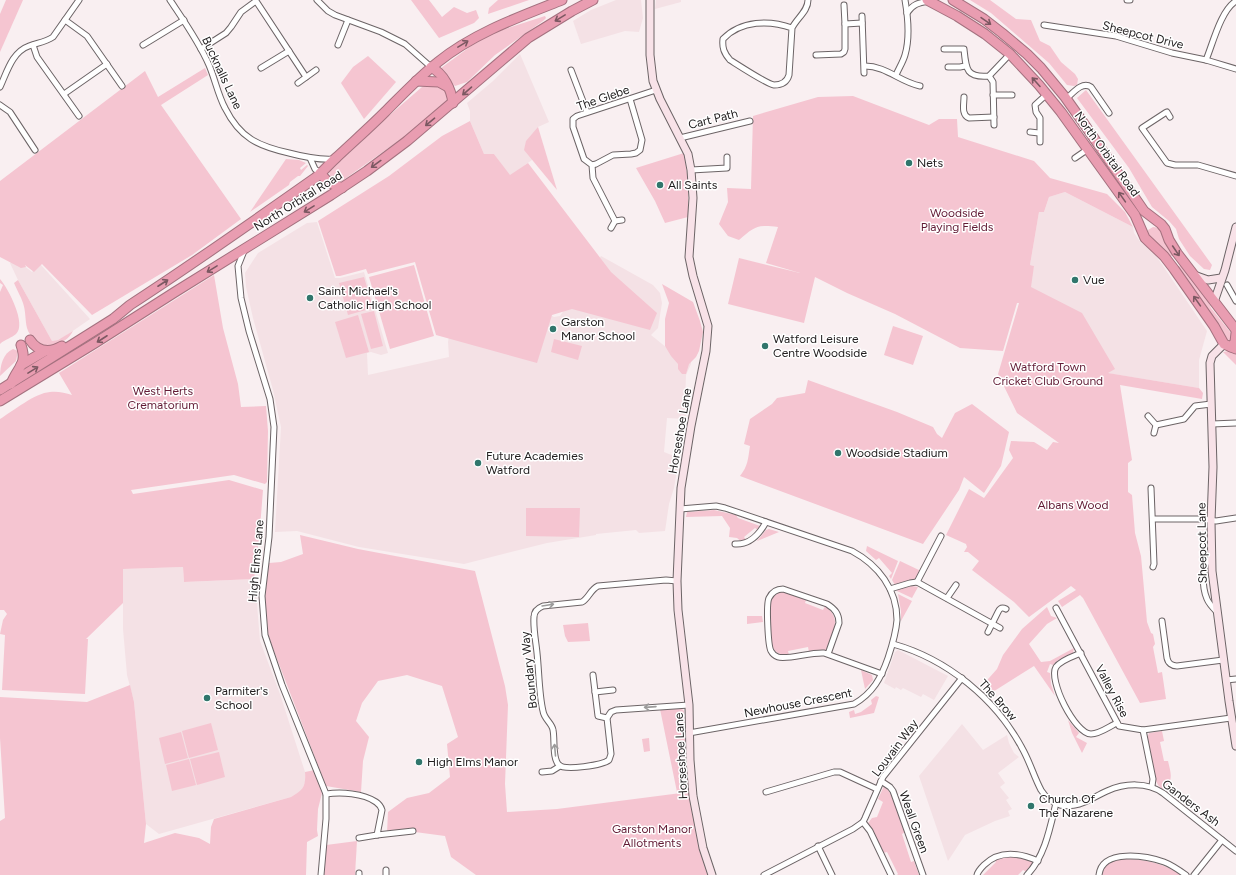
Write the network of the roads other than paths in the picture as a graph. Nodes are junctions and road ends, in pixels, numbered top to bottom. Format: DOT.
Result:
graph roads {
  1 [pos="79,0"];
  2 [pos="170,0"];
  3 [pos="317,0"];
  4 [pos="562,0"];
  5 [pos="593,0"];
  6 [pos="650,0"];
  7 [pos="808,0"];
  8 [pos="905,0"];
  9 [pos="953,0"];
  10 [pos="1127,0"];
  11 [pos="1130,0"];
  12 [pos="256,1"];
  13 [pos="928,1"];
  14 [pos="1236,1"];
  15 [pos="844,5"];
  16 [pos="907,13"];
  17 [pos="862,16"];
  18 [pos="65,20"];
  19 [pos="184,20"];
  20 [pos="348,20"];
  21 [pos="862,23"];
  22 [pos="845,24"];
  23 [pos="1044,25"];
  24 [pos="792,28"];
  25 [pos="33,45"];
  26 [pos="143,45"];
  27 [pos="338,45"];
  28 [pos="201,49"];
  29 [pos="944,49"];
  30 [pos="289,51"];
  31 [pos="1010,54"];
  32 [pos="816,55"];
  33 [pos="1206,60"];
  34 [pos="107,64"];
  35 [pos="864,66"];
  36 [pos="965,66"];
  37 [pos="431,67"];
  38 [pos="948,67"];
  39 [pos="261,68"];
  40 [pos="1236,68"];
  41 [pos="316,70"];
  42 [pos="571,70"];
  43 [pos="864,73"];
  44 [pos="896,75"];
  45 [pos="989,76"];
  46 [pos="306,77"];
  47 [pos="416,81"];
  48 [pos="298,83"];
  49 [pos="0,86"];
  50 [pos="122,86"];
  51 [pos="920,86"];
  52 [pos="448,87"];
  53 [pos="656,90"];
  54 [pos="64,94"];
  55 [pos="1047,94"];
  56 [pos="993,95"];
  57 [pos="1012,95"];
  58 [pos="964,96"];
  59 [pos="630,98"];
  60 [pos="1066,99"];
  61 [pos="453,103"];
  62 [pos="0,105"];
  63 [pos="587,112"];
  64 [pos="1169,112"];
  65 [pos="1109,113"];
  66 [pos="79,116"];
  67 [pos="994,117"];
  68 [pos="750,121"];
  69 [pos="994,125"];
  70 [pos="1030,132"];
  71 [pos="1039,133"];
  72 [pos="680,138"];
  73 [pos="1040,142"];
  74 [pos="1088,149"];
  75 [pos="35,150"];
  76 [pos="727,157"];
  77 [pos="310,158"];
  78 [pos="1076,158"];
  79 [pos="335,159"];
  80 [pos="592,165"];
  81 [pos="691,170"];
  82 [pos="317,171"];
  83 [pos="1236,176"];
  84 [pos="342,188"];
  85 [pos="1154,219"];
  86 [pos="622,220"];
  87 [pos="615,221"];
  88 [pos="1236,227"];
  89 [pos="611,228"];
  90 [pos="1142,230"];
  91 [pos="245,248"];
  92 [pos="226,260"];
  93 [pos="238,266"];
  94 [pos="1193,275"];
  95 [pos="1221,278"];
  96 [pos="1226,285"];
  97 [pos="1236,301"];
  98 [pos="1214,302"];
  99 [pos="130,305"];
  100 [pos="1236,330"];
  101 [pos="1236,333"];
  102 [pos="30,340"];
  103 [pos="21,345"];
  104 [pos="1230,347"];
  105 [pos="45,351"];
  106 [pos="21,365"];
  107 [pos="11,384"];
  108 [pos="0,390"];
  109 [pos="0,401"];
  110 [pos="1211,404"];
  111 [pos="1148,416"];
  112 [pos="1236,423"];
  113 [pos="1212,424"];
  114 [pos="1156,425"];
  115 [pos="1154,433"];
  116 [pos="1151,488"];
  117 [pos="680,509"];
  118 [pos="1236,518"];
  119 [pos="1153,519"];
  120 [pos="1211,520"];
  121 [pos="766,522"];
  122 [pos="941,536"];
  123 [pos="735,544"];
  124 [pos="1153,567"];
  125 [pos="677,581"];
  126 [pos="917,582"];
  127 [pos="956,585"];
  128 [pos="890,589"];
  129 [pos="947,598"];
  130 [pos="1056,608"];
  131 [pos="1006,609"];
  132 [pos="1162,621"];
  133 [pos="992,624"];
  134 [pos="1000,628"];
  135 [pos="988,632"];
  136 [pos="893,644"];
  137 [pos="1080,653"];
  138 [pos="828,654"];
  139 [pos="1223,660"];
  140 [pos="882,674"];
  141 [pos="593,675"];
  142 [pos="962,678"];
  143 [pos="1236,679"];
  144 [pos="1226,680"];
  145 [pos="613,690"];
  146 [pos="595,692"];
  147 [pos="689,705"];
  148 [pos="607,718"];
  149 [pos="1231,718"];
  150 [pos="1117,723"];
  151 [pos="1143,730"];
  152 [pos="689,733"];
  153 [pos="1236,746"];
  154 [pos="560,766"];
  155 [pos="542,772"];
  156 [pos="881,781"];
  157 [pos="1152,786"];
  158 [pos="877,789"];
  159 [pos="766,792"];
  160 [pos="326,794"];
  161 [pos="1056,803"];
  162 [pos="863,822"];
  163 [pos="412,831"];
  164 [pos="377,835"];
  165 [pos="359,838"];
  166 [pos="1222,840"];
  167 [pos="818,846"];
  168 [pos="1236,851"];
  169 [pos="1038,860"];
  170 [pos="321,875"];
  171 [pos="712,875"];
  172 [pos="764,875"];
  173 [pos="832,875"];
  174 [pos="892,875"];
  175 [pos="923,875"];
  176 [pos="977,875"];
  177 [pos="1028,875"];
  178 [pos="1099,875"];
  179 [pos="1186,875"];
  180 [pos="1194,875"];
  1 -- 18 [label="street"];
  2 -- 19 [label="street, Bucknalls Lane"];
  3 -- 20 [label="street"];
  37 -- 4 [label="highway, North Orbital Road, one-way"];
  5 -- 61 [label="highway, North Orbital Road, one-way"];
  6 -- 53 [label="street, Horseshoe Lane"];
  7 -- 24 [label="street"];
  8 -- 16 [label="street"];
  9 -- 60 [label="highway, North Orbital Road, one-way"];
  10 -- 11 [label="street"];
  12 -- 28 [label="street"];
  12 -- 30 [label="street"];
  13 -- 16 [label="street"];
  13 -- 31 [label="highway, North Orbital Road"];
  14 -- 33 [label="street"];
  15 -- 22 [label="street"];
  16 -- 44 [label="street"];
  17 -- 21 [label="street"];
  18 -- 25 [label="street"];
  18 -- 34 [label="street"];
  19 -- 26 [label="street"];
  19 -- 28 [label="street, Bucknalls Lane"];
  20 -- 27 [label="street"];
  20 -- 37 [label="street"];
  21 -- 22 [label="street"];
  21 -- 35 [label="street"];
  22 -- 32 [label="street"];
  23 -- 33 [label="street, Sheepcot Drive"];
  24 -- 24 [label="street"];
  25 -- 49 [label="street"];
  25 -- 54 [label="street"];
  28 -- 77 [label="street, Bucknalls Lane"];
  29 -- 36 [label="street"];
  30 -- 39 [label="street"];
  30 -- 46 [label="street"];
  31 -- 45 [label="street"];
  55 -- 31 [label="highway, North Orbital Road, one-way"];
  33 -- 40 [label="street, Sheepcot Drive"];
  34 -- 50 [label="street"];
  34 -- 54 [label="street"];
  35 -- 43 [label="street"];
  35 -- 44 [label="street"];
  36 -- 38 [label="street"];
  36 -- 45 [label="street"];
  37 -- 47 [label="highway, North Orbital Road"];
  37 -- 52 [label="highway"];
  41 -- 46 [label="street"];
  42 -- 63 [label="street"];
  44 -- 51 [label="street"];
  45 -- 56 [label="street"];
  46 -- 48 [label="street"];
  47 -- 52 [label="highway"];
  47 -- 79 [label="highway, North Orbital Road"];
  52 -- 61 [label="highway"];
  53 -- 59 [label="street, The Glebe"];
  53 -- 72 [label="street, Horseshoe Lane"];
  54 -- 66 [label="street"];
  55 -- 71 [label="street"];
  55 -- 74 [label="highway, North Orbital Road"];
  56 -- 57 [label="street"];
  56 -- 67 [label="street"];
  58 -- 67 [label="street"];
  59 -- 63 [label="street, The Glebe"];
  59 -- 80 [label="street"];
  60 -- 65 [label="street"];
  60 -- 85 [label="highway, North Orbital Road"];
  61 -- 84 [label="highway, North Orbital Road, one-way"];
  62 -- 75 [label="street"];
  63 -- 80 [label="street, The Glebe"];
  64 -- 83 [label="street"];
  67 -- 69 [label="street"];
  68 -- 72 [label="street, Cart Path"];
  70 -- 71 [label="street"];
  71 -- 73 [label="street"];
  72 -- 81 [label="street, Horseshoe Lane"];
  74 -- 78 [label="street"];
  90 -- 74 [label="highway, North Orbital Road, one-way"];
  76 -- 81 [label="street"];
  77 -- 79 [label="street, Bucknalls Lane"];
  77 -- 82 [label="street"];
  79 -- 82 [label="highway, North Orbital Road"];
  80 -- 87 [label="street, The Glebe"];
  81 -- 117 [label="street, Horseshoe Lane"];
  82 -- 84 [label="highway"];
  99 -- 82 [label="highway, North Orbital Road, one-way"];
  84 -- 91 [label="highway, North Orbital Road, one-way"];
  85 -- 90 [label="highway"];
  85 -- 94 [label="highway, North Orbital Road, one-way"];
  86 -- 87 [label="street"];
  87 -- 89 [label="street"];
  88 -- 95 [label="street"];
  104 -- 90 [label="highway, North Orbital Road, one-way"];
  91 -- 92 [label="highway, North Orbital Road"];
  91 -- 93 [label="street, High Elms Lane"];
  92 -- 93 [label="street"];
  92 -- 109 [label="highway, North Orbital Road, one-way"];
  93 -- 160 [label="street, High Elms Lane"];
  94 -- 95 [label="street"];
  94 -- 98 [label="highway, North Orbital Road"];
  95 -- 98 [label="street"];
  96 -- 97 [label="street"];
  98 -- 100 [label="highway, North Orbital Road"];
  99 -- 105 [label="highway"];
  107 -- 99 [label="highway, North Orbital Road, one-way"];
  101 -- 104 [label="highway"];
  102 -- 105 [label="highway"];
  103 -- 106 [label="highway"];
  104 -- 110 [label="street, Sheepcot Lane"];
  105 -- 106 [label="highway"];
  106 -- 107 [label="highway"];
  107 -- 108 [label="highway, North Orbital Road"];
  110 -- 113 [label="street, Sheepcot Lane"];
  110 -- 114 [label="street"];
  111 -- 114 [label="street"];
  112 -- 113 [label="street"];
  113 -- 120 [label="street, Sheepcot Lane"];
  114 -- 115 [label="street"];
  116 -- 119 [label="street"];
  117 -- 121 [label="street, Newhouse Crescent"];
  117 -- 125 [label="street, Horseshoe Lane"];
  118 -- 120 [label="street"];
  119 -- 120 [label="street"];
  119 -- 124 [label="street"];
  120 -- 139 [label="street, Sheepcot Lane"];
  121 -- 123 [label="street"];
  121 -- 128 [label="street, Newhouse Crescent"];
  122 -- 126 [label="street"];
  125 -- 147 [label="street, Horseshoe Lane"];
  154 -- 125 [label="street, Boundary Way, one-way"];
  126 -- 128 [label="street"];
  126 -- 129 [label="street"];
  127 -- 129 [label="street"];
  128 -- 136 [label="street, Newhouse Crescent"];
  129 -- 133 [label="street"];
  130 -- 137 [label="street, Valley Rise"];
  131 -- 133 [label="street"];
  132 -- 139 [label="street"];
  133 -- 134 [label="street"];
  133 -- 135 [label="street"];
  136 -- 140 [label="street, Newhouse Crescent"];
  136 -- 142 [label="street, The Brow"];
  137 -- 150 [label="street, Valley Rise"];
  137 -- 150 [label="street"];
  138 -- 138 [label="street"];
  138 -- 140 [label="street"];
  139 -- 144 [label="street, Sheepcot Lane"];
  140 -- 152 [label="street, Newhouse Crescent"];
  141 -- 146 [label="street"];
  142 -- 156 [label="street, Louvain Way"];
  142 -- 161 [label="street, The Brow"];
  143 -- 144 [label="street"];
  144 -- 149 [label="street, Sheepcot Lane"];
  145 -- 146 [label="street"];
  146 -- 148 [label="street"];
  147 -- 148 [label="street, one-way"];
  147 -- 152 [label="street, Horseshoe Lane"];
  148 -- 154 [label="street"];
  149 -- 151 [label="street, Valley Rise"];
  149 -- 153 [label="street, Sheepcot Lane"];
  150 -- 151 [label="street, Valley Rise"];
  151 -- 157 [label="street, Ganders Ash"];
  152 -- 171 [label="street, Horseshoe Lane"];
  154 -- 155 [label="street"];
  156 -- 158 [label="street, Louvain Way"];
  156 -- 175 [label="street, Weall Green"];
  157 -- 161 [label="street, Ganders Ash"];
  157 -- 166 [label="street, Ganders Ash"];
  158 -- 159 [label="street"];
  158 -- 162 [label="street, Louvain Way"];
  160 -- 164 [label="street"];
  160 -- 170 [label="street, High Elms Lane"];
  161 -- 169 [label="street"];
  162 -- 167 [label="street"];
  162 -- 174 [label="street"];
  163 -- 164 [label="street"];
  164 -- 165 [label="street"];
  166 -- 168 [label="street, Ganders Ash"];
  166 -- 180 [label="street"];
  167 -- 172 [label="street"];
  167 -- 173 [label="street"];
  169 -- 176 [label="street"];
  169 -- 177 [label="street"];
  178 -- 179 [label="street"];
}
